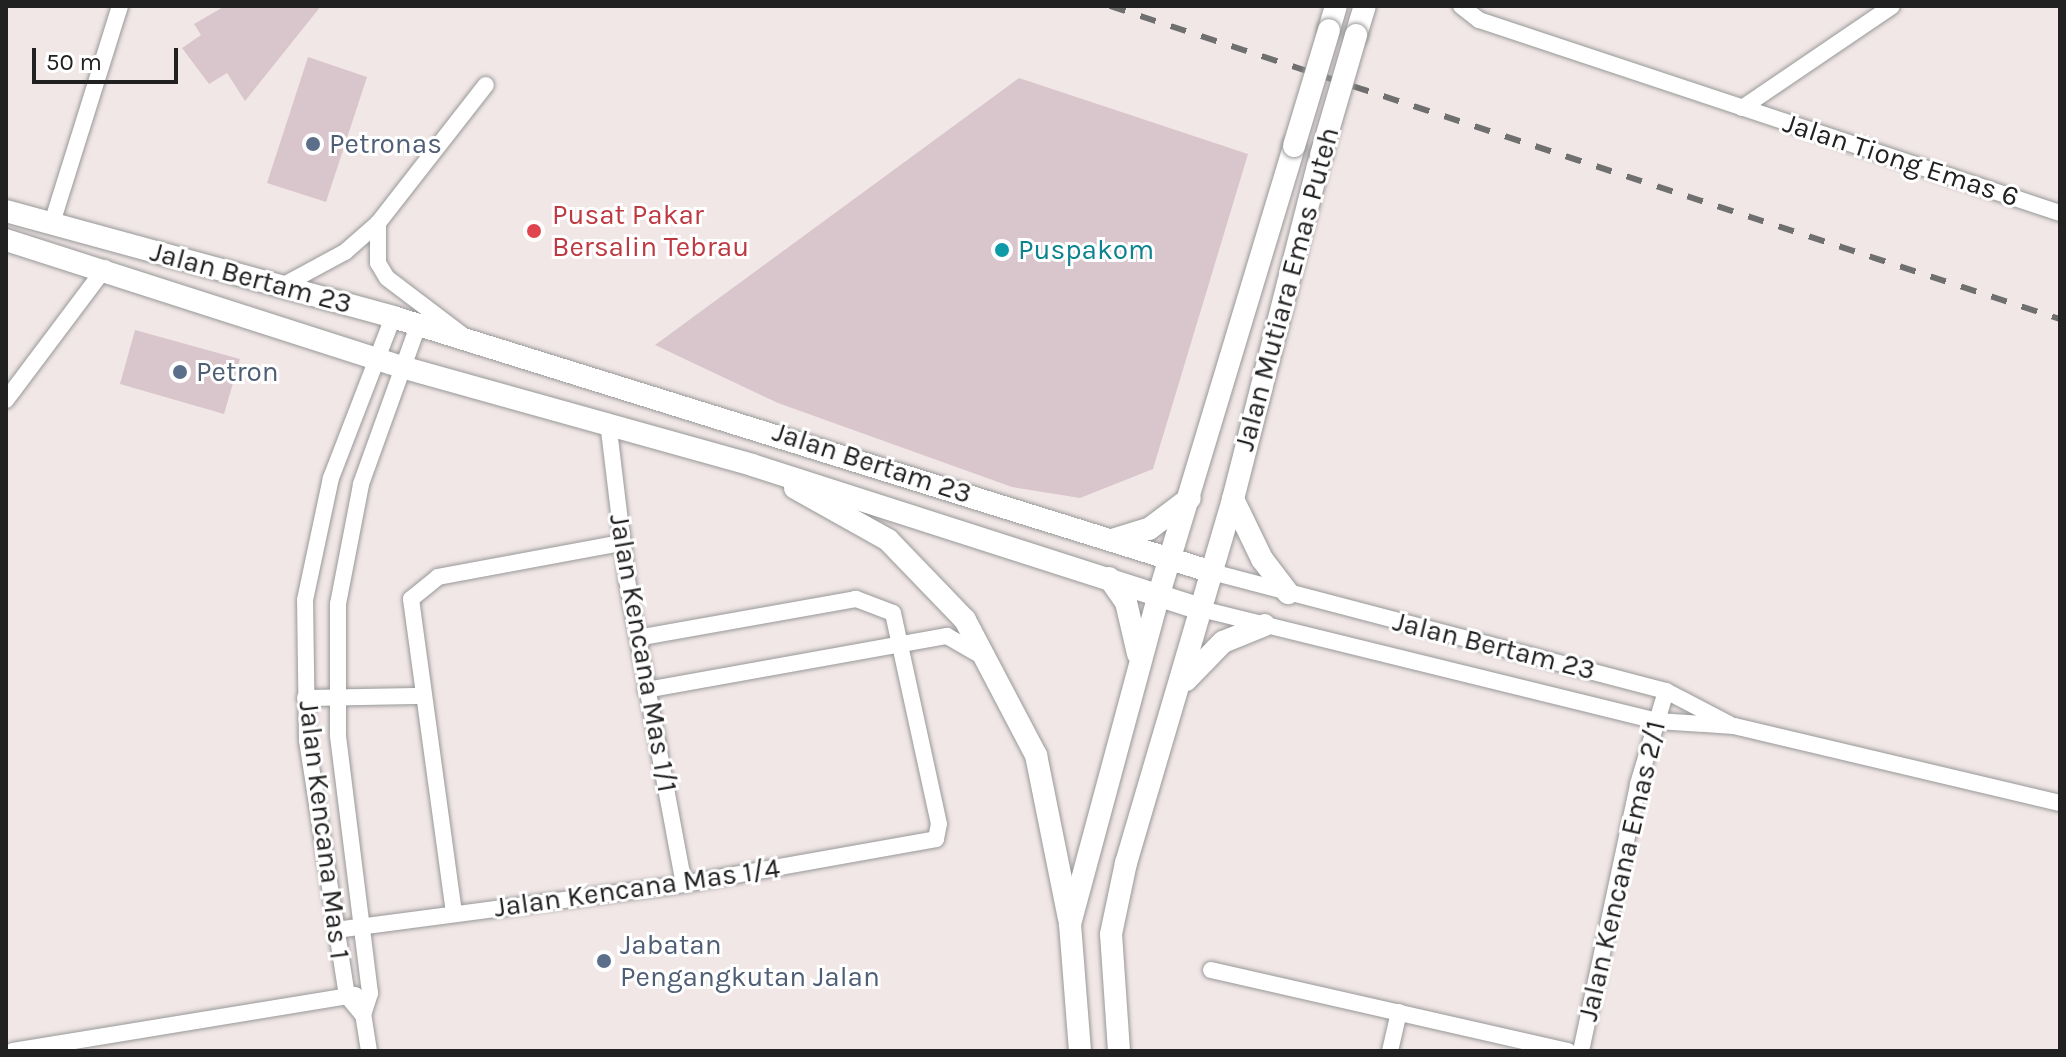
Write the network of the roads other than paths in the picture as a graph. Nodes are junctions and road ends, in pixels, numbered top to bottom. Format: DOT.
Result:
graph roads {
  1 [pos="120,6"];
  2 [pos="1336,6"];
  3 [pos="1365,6"];
  4 [pos="1461,6"];
  5 [pos="1892,6"];
  6 [pos="486,85"];
  7 [pos="1742,108"];
  8 [pos="6,211"];
  9 [pos="2060,213"];
  10 [pos="52,223"];
  11 [pos="378,223"];
  12 [pos="6,240"];
  13 [pos="105,268"];
  14 [pos="282,286"];
  15 [pos="393,317"];
  16 [pos="418,326"];
  17 [pos="467,339"];
  18 [pos="377,358"];
  19 [pos="402,367"];
  20 [pos="6,400"];
  21 [pos="608,422"];
  22 [pos="752,465"];
  23 [pos="1190,498"];
  24 [pos="1233,499"];
  25 [pos="1112,540"];
  26 [pos="622,543"];
  27 [pos="1169,559"];
  28 [pos="1212,572"];
  29 [pos="1109,578"];
  30 [pos="1288,593"];
  31 [pos="1159,594"];
  32 [pos="1201,609"];
  33 [pos="1265,625"];
  34 [pos="638,638"];
  35 [pos="905,643"];
  36 [pos="997,676"];
  37 [pos="1136,679"];
  38 [pos="646,690"];
  39 [pos="1666,691"];
  40 [pos="1177,692"];
  41 [pos="420,696"];
  42 [pos="305,698"];
  43 [pos="336,701"];
  44 [pos="1657,721"];
  45 [pos="1734,726"];
  46 [pos="2060,803"];
  47 [pos="684,884"];
  48 [pos="454,913"];
  49 [pos="1070,924"];
  50 [pos="362,927"];
  51 [pos="336,930"];
  52 [pos="1211,970"];
  53 [pos="370,993"];
  54 [pos="347,996"];
  55 [pos="1399,1012"];
  56 [pos="363,1015"];
  57 [pos="13,1051"];
  58 [pos="369,1051"];
  59 [pos="1080,1051"];
  60 [pos="1119,1051"];
  61 [pos="1390,1051"];
  62 [pos="1568,1051"];
  63 [pos="1581,1051"];
  1 -- 10 [label="street"];
  2 -- 23 [label="street, Jalan Mutiara Emas Puteh, bridge"];
  3 -- 24 [label="street, Jalan Mutiara Emas Puteh, bridge"];
  4 -- 7 [label="street, Jalan Tiong Emas 6"];
  5 -- 7 [label="street"];
  6 -- 11 [label="street"];
  7 -- 9 [label="street, Jalan Tiong Emas 6"];
  8 -- 10 [label="street, Jalan Bertam 23"];
  10 -- 14 [label="street, Jalan Bertam 23"];
  11 -- 14 [label="street"];
  11 -- 17 [label="street"];
  12 -- 13 [label="street, Jalan Bertam 23"];
  13 -- 18 [label="street, Jalan Bertam 23"];
  13 -- 20 [label="street"];
  14 -- 15 [label="street, Jalan Bertam 23"];
  15 -- 16 [label="street, Jalan Bertam 23"];
  15 -- 18 [label="street, Jalan Kencana Mas 1"];
  16 -- 17 [label="street, Jalan Bertam 23"];
  16 -- 19 [label="street, Jalan Kencana Mas 1"];
  17 -- 25 [label="street, Jalan Bertam 23"];
  18 -- 19 [label="street, Jalan Bertam 23"];
  18 -- 42 [label="street, Jalan Kencana Mas 1"];
  19 -- 21 [label="street, Jalan Bertam 23"];
  19 -- 43 [label="street, Jalan Kencana Mas 1"];
  21 -- 22 [label="street, Jalan Bertam 23"];
  21 -- 26 [label="street, Jalan Kencana Mas 1/1"];
  22 -- 29 [label="street, Jalan Bertam 23"];
  22 -- 36 [label="street"];
  23 -- 25 [label="street"];
  23 -- 27 [label="street, Jalan Mutiara Emas Puteh"];
  24 -- 28 [label="street, Jalan Mutiara Emas Puteh"];
  24 -- 30 [label="street"];
  25 -- 27 [label="street, Jalan Bertam 23"];
  26 -- 34 [label="street, Jalan Kencana Mas 1/1"];
  26 -- 41 [label="street"];
  27 -- 28 [label="street, Jalan Bertam 23"];
  27 -- 31 [label="street, Jalan Mutiara Emas Puteh"];
  28 -- 30 [label="street, Jalan Bertam 23"];
  28 -- 32 [label="street, Jalan Mutiara Emas Puteh"];
  29 -- 31 [label="street, Jalan Bertam 23"];
  29 -- 37 [label="street"];
  30 -- 39 [label="street, Jalan Bertam 23"];
  31 -- 32 [label="street, Jalan Bertam 23"];
  31 -- 37 [label="street"];
  32 -- 33 [label="street, Jalan Bertam 23"];
  32 -- 40 [label="street"];
  33 -- 40 [label="street"];
  33 -- 44 [label="street, Jalan Bertam 23"];
  34 -- 35 [label="street"];
  34 -- 38 [label="street, Jalan Kencana Mas 1/1"];
  35 -- 36 [label="street"];
  35 -- 38 [label="street"];
  35 -- 47 [label="street, Jalan Kencana Mas 1/4"];
  36 -- 49 [label="street"];
  37 -- 49 [label="street"];
  38 -- 47 [label="street, Jalan Kencana Mas 1/1"];
  39 -- 44 [label="street, Jalan Kencana Emas 2/1"];
  39 -- 45 [label="street, Jalan Bertam 23"];
  40 -- 60 [label="street"];
  41 -- 43 [label="street"];
  41 -- 48 [label="street"];
  42 -- 43 [label="street"];
  42 -- 51 [label="street, Jalan Kencana Mas 1"];
  43 -- 50 [label="street, Jalan Kencana Mas 1"];
  44 -- 45 [label="street, Jalan Bertam 23"];
  44 -- 63 [label="street, Jalan Kencana Emas 2/1"];
  45 -- 46 [label="street, Jalan Bertam 23"];
  47 -- 48 [label="street, Jalan Kencana Mas 1/4"];
  48 -- 50 [label="street, Jalan Kencana Mas 1/4"];
  49 -- 59 [label="street"];
  50 -- 51 [label="street, Jalan Kencana Mas 1/4"];
  50 -- 53 [label="street, Jalan Kencana Mas 1"];
  51 -- 54 [label="street, Jalan Kencana Mas 1"];
  52 -- 55 [label="street"];
  53 -- 54 [label="street"];
  53 -- 56 [label="street, Jalan Kencana Mas 1"];
  54 -- 56 [label="street, Jalan Kencana Mas 1"];
  54 -- 57 [label="street"];
  55 -- 61 [label="street"];
  55 -- 62 [label="street"];
  56 -- 58 [label="street, Jalan Kencana Mas 1"];
}
